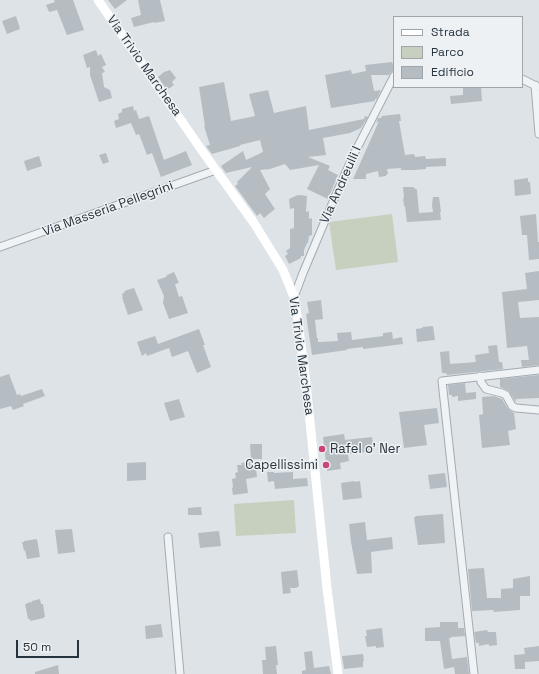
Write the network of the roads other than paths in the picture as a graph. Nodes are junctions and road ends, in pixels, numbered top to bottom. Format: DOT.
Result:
graph roads {
  1 [pos="98,0"];
  2 [pos="393,78"];
  3 [pos="523,80"];
  4 [pos="537,87"];
  5 [pos="539,134"];
  6 [pos="216,170"];
  7 [pos="0,247"];
  8 [pos="294,297"];
  9 [pos="539,370"];
  10 [pos="480,376"];
  11 [pos="539,410"];
  12 [pos="168,537"];
  13 [pos="180,674"];
  14 [pos="338,674"];
  15 [pos="474,674"];
  1 -- 6 [label="street, Via Trivio Marchesa"];
  2 -- 8 [label="street, Via Andreulli I"];
  3 -- 4 [label="street"];
  4 -- 5 [label="street"];
  6 -- 7 [label="street, Via Masseria Pellegrini"];
  6 -- 8 [label="street, Via Trivio Marchesa"];
  8 -- 14 [label="street, Via Trivio Marchesa"];
  9 -- 10 [label="street"];
  10 -- 11 [label="street"];
  10 -- 15 [label="street"];
  12 -- 13 [label="street"];
}
